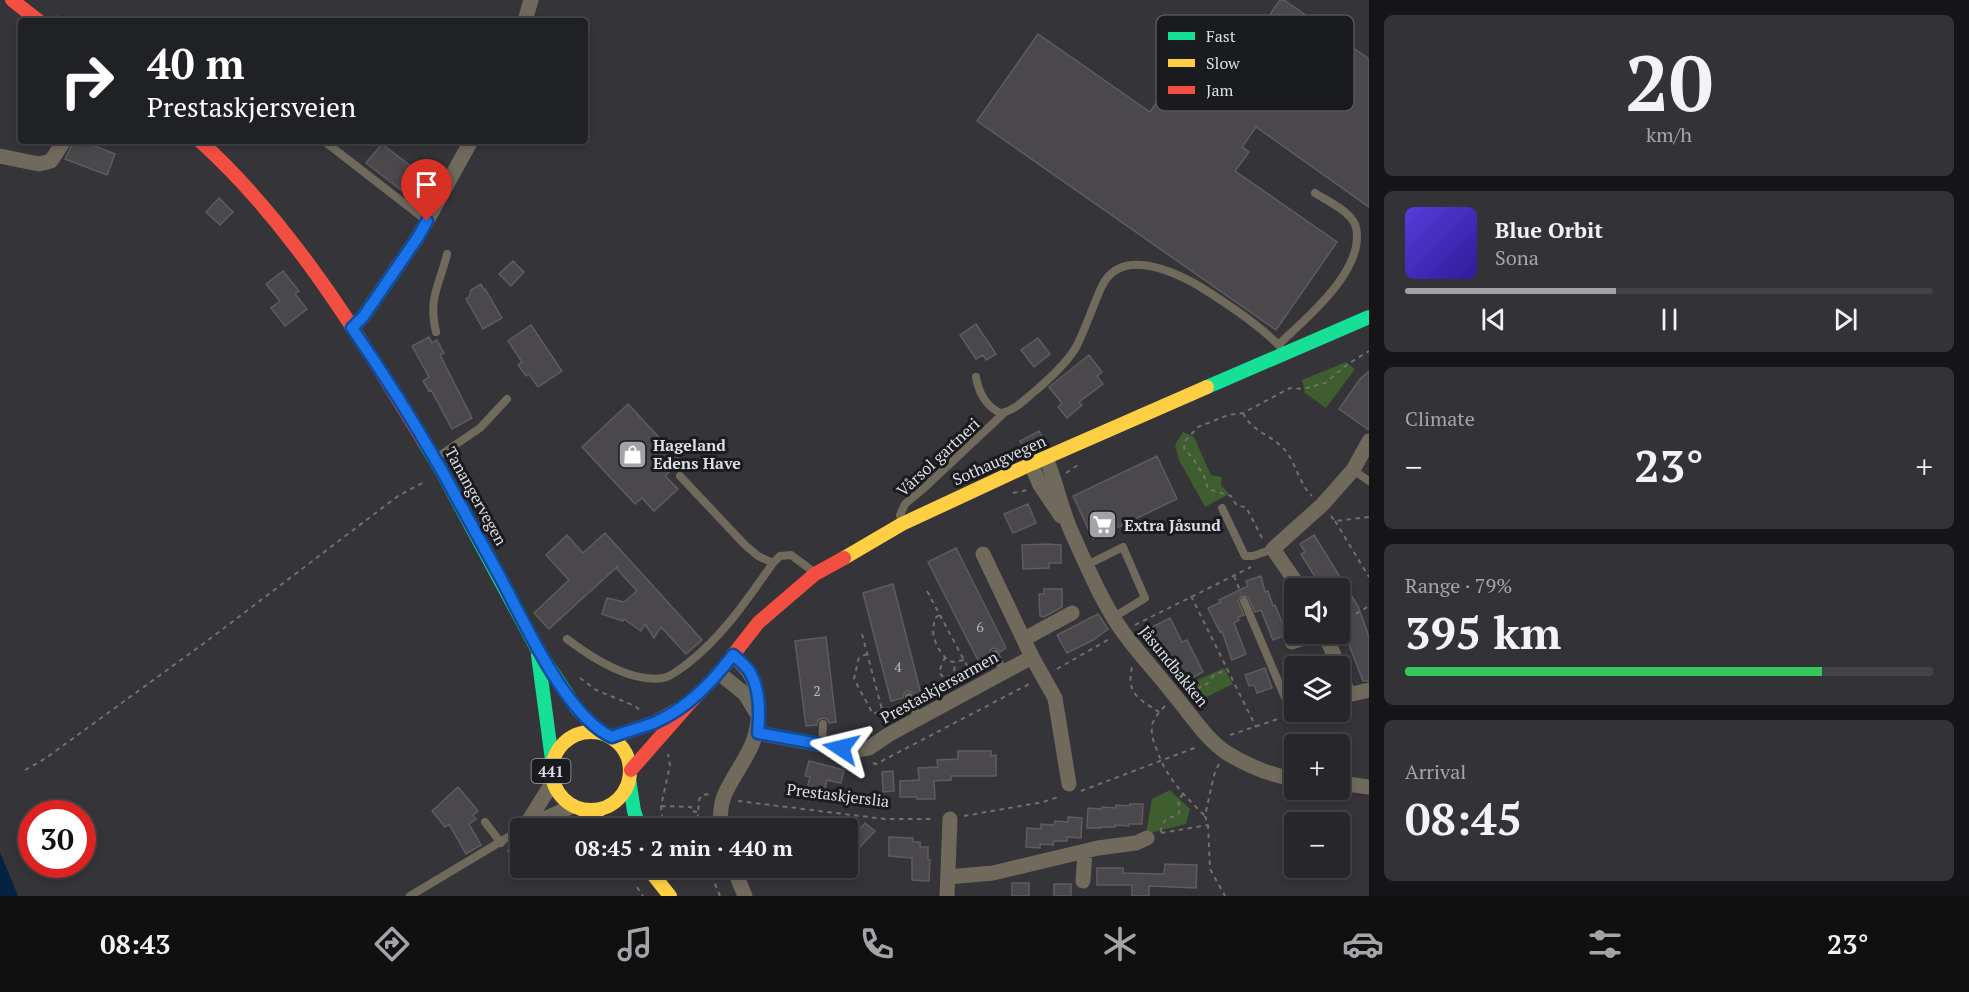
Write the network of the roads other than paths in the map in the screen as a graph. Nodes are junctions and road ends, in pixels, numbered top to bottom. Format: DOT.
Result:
graph roads {
  1 [pos="12,0"];
  2 [pos="531,0"];
  3 [pos="35,18"];
  4 [pos="526,18"];
  5 [pos="62,144"];
  6 [pos="203,144"];
  7 [pos="328,144"];
  8 [pos="469,144"];
  9 [pos="0,156"];
  10 [pos="1315,193"];
  11 [pos="427,221"];
  12 [pos="447,254"];
  13 [pos="1369,317"];
  14 [pos="352,328"];
  15 [pos="436,332"];
  16 [pos="1283,349"];
  17 [pos="976,377"];
  18 [pos="507,399"];
  19 [pos="1004,413"];
  20 [pos="1369,441"];
  21 [pos="1046,458"];
  22 [pos="1031,464"];
  23 [pos="438,465"];
  24 [pos="1353,470"];
  25 [pos="680,477"];
  26 [pos="1369,481"];
  27 [pos="1222,508"];
  28 [pos="902,524"];
  29 [pos="1070,528"];
  30 [pos="1275,551"];
  31 [pos="983,554"];
  32 [pos="773,563"];
  33 [pos="1087,565"];
  34 [pos="815,574"];
  35 [pos="1293,578"];
  36 [pos="1244,601"];
  37 [pos="1072,614"];
  38 [pos="1114,617"];
  39 [pos="567,639"];
  40 [pos="1024,639"];
  41 [pos="536,647"];
  42 [pos="995,654"];
  43 [pos="733,655"];
  44 [pos="1032,657"];
  45 [pos="1004,672"];
  46 [pos="719,673"];
  47 [pos="1369,690"];
  48 [pos="1284,695"];
  49 [pos="1350,695"];
  50 [pos="909,697"];
  51 [pos="688,704"];
  52 [pos="918,719"];
  53 [pos="823,724"];
  54 [pos="758,725"];
  55 [pos="606,735"];
  56 [pos="822,745"];
  57 [pos="552,760"];
  58 [pos="630,775"];
  59 [pos="1284,777"];
  60 [pos="553,782"];
  61 [pos="1350,784"];
  62 [pos="1369,786"];
  63 [pos="1072,790"];
  64 [pos="577,808"];
  65 [pos="529,818"];
  66 [pos="550,818"];
  67 [pos="594,818"];
  68 [pos="636,818"];
  69 [pos="720,818"];
  70 [pos="950,819"];
  71 [pos="485,822"];
  72 [pos="1155,836"];
  73 [pos="510,837"];
  74 [pos="501,843"];
  75 [pos="1085,852"];
  76 [pos="656,878"];
  77 [pos="665,878"];
  78 [pos="737,878"];
  79 [pos="948,878"];
  80 [pos="1083,881"];
  81 [pos="410,896"];
  82 [pos="672,896"];
  83 [pos="745,896"];
  84 [pos="947,896"];
  1 -- 3 [label="main road"];
  2 -- 4 [label="street"];
  5 -- 9 [label="street"];
  6 -- 14 [label="main road, Tanangervegen / 441"];
  7 -- 11 [label="lane"];
  8 -- 11 [label="street"];
  10 -- 16 [label="lane"];
  11 -- 14 [label="street"];
  12 -- 15 [label="lane"];
  13 -- 16 [label="main road, Sothaugvegen"];
  14 -- 23 [label="main road, Tanangervegen / 441"];
  16 -- 19 [label="lane, Vårsol gartneri"];
  16 -- 21 [label="main road, Sothaugvegen"];
  17 -- 19 [label="lane"];
  18 -- 23 [label="lane"];
  19 -- 28 [label="lane, Vårsol gartneri"];
  20 -- 24 [label="street"];
  21 -- 22 [label="main road, Sothaugvegen"];
  21 -- 29 [label="street, Jåsundbakken"];
  22 -- 28 [label="main road, Sothaugvegen"];
  22 -- 29 [label="street, Jåsundbakken"];
  23 -- 41 [label="main road, Tanangervegen / 441"];
  24 -- 26 [label="lane"];
  24 -- 30 [label="street"];
  25 -- 32 [label="lane"];
  27 -- 30 [label="lane"];
  28 -- 34 [label="main road, Sothaugvegen"];
  29 -- 33 [label="street, Jåsundbakken"];
  30 -- 35 [label="street"];
  31 -- 40 [label="street"];
  32 -- 34 [label="lane"];
  32 -- 39 [label="lane"];
  33 -- 38 [label="street, Jåsundbakken"];
  33 -- 38 [label="lane"];
  34 -- 43 [label="main road, Sothaugvegen"];
  36 -- 48 [label="lane"];
  37 -- 40 [label="street"];
  38 -- 59 [label="street, Jåsundbakken"];
  40 -- 44 [label="street"];
  41 -- 55 [label="main road, Tanangervegen / 441"];
  41 -- 57 [label="main road, Tanangervegen / 441"];
  42 -- 45 [label="lane"];
  43 -- 46 [label="main road, Sothaugvegen"];
  43 -- 54 [label="street"];
  44 -- 45 [label="street, Prestaskjersarmen"];
  44 -- 63 [label="street"];
  45 -- 52 [label="street, Prestaskjersarmen"];
  46 -- 51 [label="main road, Sothaugvegen"];
  46 -- 54 [label="street"];
  47 -- 49 [label="street"];
  50 -- 52 [label="lane"];
  51 -- 55 [label="street, Sothaugvegen"];
  51 -- 58 [label="main road, Sothaugvegen"];
  52 -- 56 [label="street, Prestaskjersarmen"];
  53 -- 56 [label="lane"];
  54 -- 56 [label="street, Prestaskjersarmen"];
  54 -- 69 [label="street"];
  55 -- 57 [label="main road, 441"];
  55 -- 58 [label="main road, 441"];
  57 -- 60 [label="main road, 441"];
  58 -- 64 [label="main road"];
  58 -- 68 [label="main road, 441"];
  60 -- 64 [label="main road, 441"];
  60 -- 65 [label="street"];
  61 -- 62 [label="street"];
  64 -- 66 [label="street"];
  64 -- 67 [label="main road, 441"];
  70 -- 79 [label="street"];
  71 -- 74 [label="lane"];
  72 -- 75 [label="street"];
  73 -- 74 [label="lane"];
  74 -- 81 [label="lane"];
  75 -- 79 [label="street"];
  75 -- 80 [label="street"];
  76 -- 82 [label="main road"];
  77 -- 82 [label="main road"];
  78 -- 83 [label="street"];
  79 -- 84 [label="street"];
}
